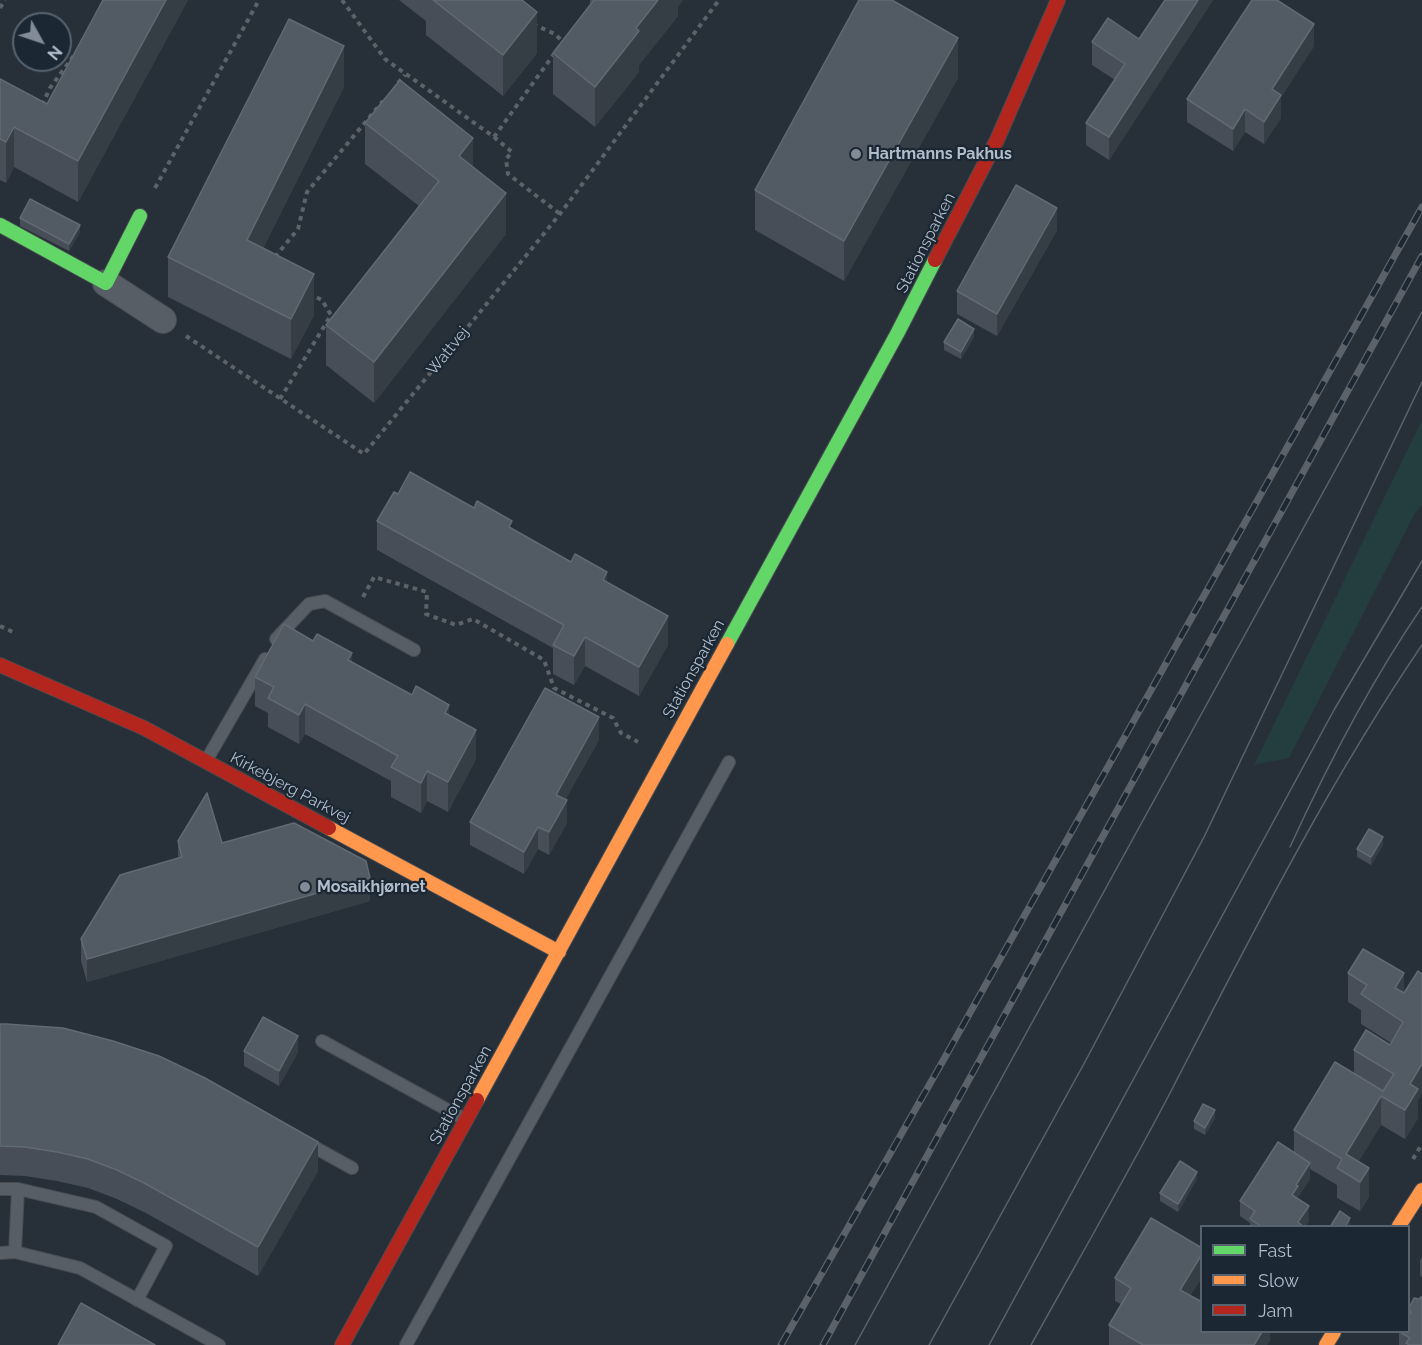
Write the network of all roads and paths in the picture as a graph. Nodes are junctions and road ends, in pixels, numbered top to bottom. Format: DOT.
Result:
graph roads {
  1 [pos="5,0"];
  2 [pos="260,0"];
  3 [pos="342,0"];
  4 [pos="719,0"];
  5 [pos="1058,0"];
  6 [pos="0,8"];
  7 [pos="528,22"];
  8 [pos="569,34"];
  9 [pos="563,42"];
  10 [pos="76,52"];
  11 [pos="405,75"];
  12 [pos="397,84"];
  13 [pos="390,93"];
  14 [pos="32,106"];
  15 [pos="494,136"];
  16 [pos="560,214"];
  17 [pos="140,216"];
  18 [pos="0,225"];
  19 [pos="271,262"];
  20 [pos="106,283"];
  21 [pos="303,290"];
  22 [pos="163,320"];
  23 [pos="280,399"];
  24 [pos="363,596"];
  25 [pos="414,650"];
  26 [pos="0,665"];
  27 [pos="633,739"];
  28 [pos="206,761"];
  29 [pos="729,762"];
  30 [pos="559,952"];
  31 [pos="322,1041"];
  32 [pos="466,1120"];
  33 [pos="291,1134"];
  34 [pos="352,1168"];
  35 [pos="0,1189"];
  36 [pos="18,1189"];
  37 [pos="1422,1190"];
  38 [pos="1400,1225"];
  39 [pos="15,1252"];
  40 [pos="0,1253"];
  41 [pos="137,1300"];
  42 [pos="219,1345"];
  43 [pos="342,1345"];
  44 [pos="406,1345"];
  1 -- 6 [label="path"];
  2 -- 17 [label="path"];
  3 -- 11 [label="path"];
  4 -- 16 [label="path, Wattvej"];
  5 -- 30 [label="street, Stationsparken"];
  7 -- 9 [label="path"];
  8 -- 9 [label="path"];
  9 -- 15 [label="path"];
  10 -- 14 [label="path"];
  11 -- 12 [label="path"];
  11 -- 15 [label="path"];
  13 -- 19 [label="path"];
  15 -- 16 [label="path"];
  16 -- 23 [label="path, Wattvej"];
  17 -- 20 [label="street"];
  18 -- 20 [label="street"];
  20 -- 22 [label="street"];
  21 -- 23 [label="path"];
  22 -- 23 [label="path, Wattvej"];
  24 -- 27 [label="path"];
  25 -- 28 [label="lane"];
  26 -- 28 [label="street, Kirkebjerg Parkvej"];
  28 -- 30 [label="street, Kirkebjerg Parkvej"];
  29 -- 44 [label="lane"];
  30 -- 32 [label="street, Stationsparken"];
  31 -- 32 [label="lane"];
  32 -- 43 [label="street, Stationsparken"];
  33 -- 34 [label="lane"];
  35 -- 36 [label="lane"];
  36 -- 39 [label="lane"];
  36 -- 41 [label="lane"];
  37 -- 38 [label="street"];
  39 -- 40 [label="lane"];
  39 -- 41 [label="lane"];
  41 -- 42 [label="lane"];
}
